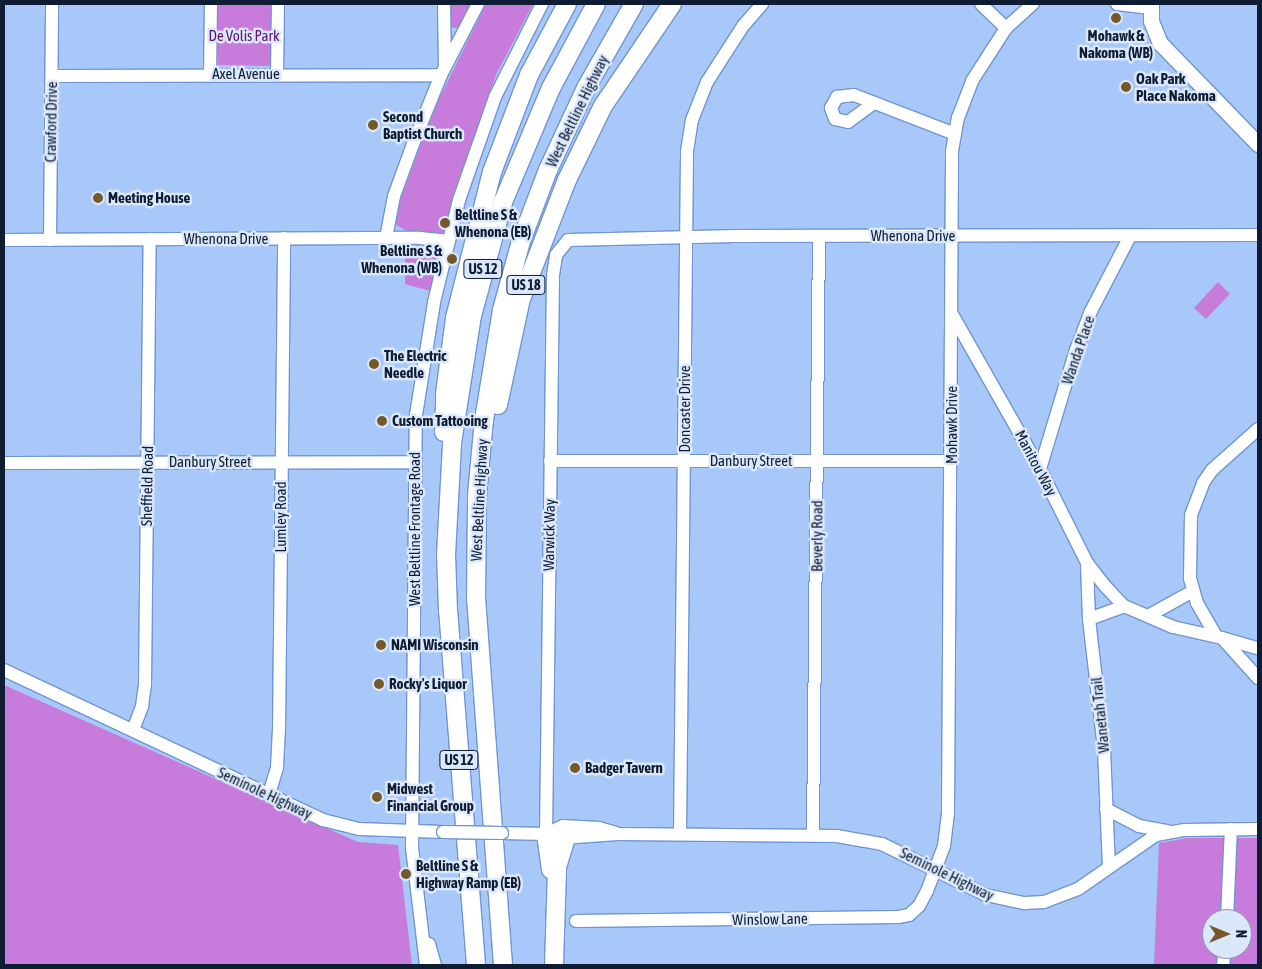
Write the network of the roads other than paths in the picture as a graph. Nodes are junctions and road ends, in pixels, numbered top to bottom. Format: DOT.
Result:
graph roads {
  1 [pos="52,4"];
  2 [pos="211,4"];
  3 [pos="278,4"];
  4 [pos="444,4"];
  5 [pos="478,4"];
  6 [pos="542,4"];
  7 [pos="567,4"];
  8 [pos="596,4"];
  9 [pos="634,4"];
  10 [pos="672,4"];
  11 [pos="762,4"];
  12 [pos="981,4"];
  13 [pos="1033,4"];
  14 [pos="1117,4"];
  15 [pos="1151,6"];
  16 [pos="1006,28"];
  17 [pos="443,71"];
  18 [pos="210,74"];
  19 [pos="277,75"];
  20 [pos="52,76"];
  21 [pos="874,103"];
  22 [pos="955,134"];
  23 [pos="1258,144"];
  24 [pos="1258,235"];
  25 [pos="819,236"];
  26 [pos="953,236"];
  27 [pos="1130,236"];
  28 [pos="686,237"];
  29 [pos="284,238"];
  30 [pos="386,238"];
  31 [pos="150,239"];
  32 [pos="4,240"];
  33 [pos="50,240"];
  34 [pos="568,240"];
  35 [pos="447,241"];
  36 [pos="953,316"];
  37 [pos="1258,429"];
  38 [pos="685,460"];
  39 [pos="550,461"];
  40 [pos="818,461"];
  41 [pos="952,461"];
  42 [pos="4,462"];
  43 [pos="147,462"];
  44 [pos="281,462"];
  45 [pos="415,462"];
  46 [pos="1040,469"];
  47 [pos="446,555"];
  48 [pos="1087,563"];
  49 [pos="1193,591"];
  50 [pos="476,599"];
  51 [pos="1124,606"];
  52 [pos="1148,616"];
  53 [pos="1089,619"];
  54 [pos="1219,637"];
  55 [pos="1258,648"];
  56 [pos="4,670"];
  57 [pos="1258,678"];
  58 [pos="133,730"];
  59 [pos="269,794"];
  60 [pos="1106,809"];
  61 [pos="1258,829"];
  62 [pos="1231,830"];
  63 [pos="412,831"];
  64 [pos="1171,831"];
  65 [pos="546,834"];
  66 [pos="618,834"];
  67 [pos="680,834"];
  68 [pos="812,835"];
  69 [pos="566,838"];
  70 [pos="1109,867"];
  71 [pos="935,869"];
  72 [pos="1227,909"];
  73 [pos="576,921"];
  74 [pos="422,925"];
  75 [pos="554,925"];
  76 [pos="426,965"];
  77 [pos="435,965"];
  78 [pos="476,965"];
  79 [pos="503,965"];
  80 [pos="554,965"];
  1 -- 20 [label="street, Crawford Drive"];
  2 -- 18 [label="street"];
  3 -- 19 [label="street"];
  4 -- 17 [label="street"];
  5 -- 17 [label="street"];
  6 -- 35 [label="street, West Beltline Frontage Road"];
  7 -- 47 [label="highway"];
  8 -- 47 [label="highway, West Beltline Highway / US 12"];
  9 -- 50 [label="highway, West Beltline Highway / US 12"];
  10 -- 50 [label="highway, US 18"];
  11 -- 28 [label="street, Doncaster Drive"];
  12 -- 16 [label="street"];
  13 -- 16 [label="street, Mohawk Drive"];
  14 -- 15 [label="street"];
  15 -- 23 [label="main road"];
  16 -- 22 [label="street, Mohawk Drive"];
  17 -- 19 [label="street, Axel Avenue"];
  17 -- 30 [label="street"];
  18 -- 19 [label="street, Axel Avenue"];
  18 -- 20 [label="street, Axel Avenue"];
  20 -- 33 [label="street, Crawford Drive"];
  21 -- 22 [label="street"];
  22 -- 26 [label="street, Mohawk Drive"];
  24 -- 27 [label="street, Whenona Drive"];
  25 -- 26 [label="street, Whenona Drive"];
  25 -- 28 [label="street, Whenona Drive"];
  25 -- 40 [label="street, Beverly Road"];
  26 -- 27 [label="street, Whenona Drive"];
  26 -- 36 [label="street, Mohawk Drive"];
  27 -- 46 [label="street, Wanda Place"];
  28 -- 34 [label="street, Whenona Drive"];
  28 -- 38 [label="street, Doncaster Drive"];
  29 -- 30 [label="street, Whenona Drive"];
  29 -- 31 [label="street, Whenona Drive"];
  29 -- 44 [label="street, Lumley Road"];
  30 -- 35 [label="street, Whenona Drive"];
  31 -- 33 [label="street, Whenona Drive"];
  31 -- 43 [label="street, Sheffield Road"];
  32 -- 33 [label="street, Whenona Drive"];
  34 -- 39 [label="street, Warwick Way"];
  35 -- 45 [label="street, West Beltline Frontage Road"];
  36 -- 41 [label="street, Mohawk Drive"];
  36 -- 46 [label="street, Manitou Way"];
  37 -- 49 [label="street"];
  38 -- 39 [label="street, Danbury Street"];
  38 -- 40 [label="street, Danbury Street"];
  38 -- 67 [label="street, Doncaster Drive"];
  39 -- 65 [label="street, Warwick Way"];
  40 -- 41 [label="street, Danbury Street"];
  40 -- 68 [label="street, Beverly Road"];
  41 -- 71 [label="street, Mohawk Drive"];
  42 -- 43 [label="street, Danbury Street"];
  43 -- 44 [label="street, Danbury Street"];
  43 -- 58 [label="street, Sheffield Road"];
  44 -- 45 [label="street, Danbury Street"];
  44 -- 59 [label="street, Lumley Road"];
  45 -- 63 [label="street, West Beltline Frontage Road"];
  46 -- 48 [label="street, Manitou Way"];
  47 -- 78 [label="highway, West Beltline Highway / US 12"];
  48 -- 51 [label="street, Manitou Way"];
  48 -- 53 [label="street, Wanetah Trail"];
  49 -- 52 [label="street"];
  49 -- 54 [label="street"];
  50 -- 79 [label="highway, West Beltline Highway / US 12"];
  51 -- 52 [label="street, Manitou Way"];
  51 -- 53 [label="street"];
  52 -- 54 [label="street, Manitou Way"];
  53 -- 60 [label="street, Wanetah Trail"];
  54 -- 55 [label="street, Manitou Way"];
  54 -- 57 [label="street"];
  56 -- 58 [label="street, Seminole Highway"];
  58 -- 59 [label="street, Seminole Highway"];
  59 -- 63 [label="street, Seminole Highway"];
  60 -- 64 [label="street"];
  60 -- 70 [label="street, Wanetah Trail"];
  61 -- 62 [label="street, Seminole Highway"];
  62 -- 64 [label="street, Seminole Highway"];
  62 -- 72 [label="street"];
  63 -- 65 [label="street, Seminole Highway, bridge"];
  63 -- 74 [label="street, West Beltline Frontage Road"];
  64 -- 70 [label="street, Seminole Highway"];
  65 -- 66 [label="street, Seminole Highway"];
  65 -- 69 [label="street, Seminole Highway"];
  65 -- 75 [label="highway"];
  66 -- 67 [label="street, Seminole Highway"];
  66 -- 69 [label="street, Seminole Highway"];
  67 -- 68 [label="street, Seminole Highway"];
  68 -- 71 [label="street, Seminole Highway"];
  69 -- 75 [label="highway"];
  70 -- 71 [label="street, Seminole Highway"];
  71 -- 73 [label="street, Winslow Lane"];
  74 -- 76 [label="street, West Beltline Frontage Road"];
  74 -- 77 [label="street, West Beltline Frontage Road"];
  75 -- 80 [label="highway"];
}
